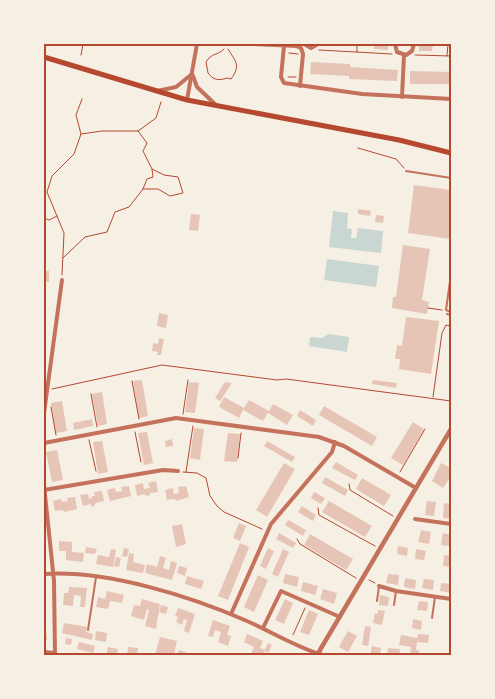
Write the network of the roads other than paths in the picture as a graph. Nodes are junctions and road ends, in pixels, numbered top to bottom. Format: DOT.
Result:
graph roads {
  1 [pos="197,44"];
  2 [pos="254,44"];
  3 [pos="304,44"];
  4 [pos="394,44"];
  5 [pos="414,44"];
  6 [pos="317,45"];
  7 [pos="284,46"];
  8 [pos="301,48"];
  9 [pos="404,55"];
  10 [pos="44,58"];
  11 [pos="192,74"];
  12 [pos="300,86"];
  13 [pos="156,91"];
  14 [pos="402,97"];
  15 [pos="451,99"];
  16 [pos="187,100"];
  17 [pos="218,108"];
  18 [pos="451,153"];
  19 [pos="406,171"];
  20 [pos="451,178"];
  21 [pos="451,274"];
  22 [pos="62,280"];
  23 [pos="450,296"];
  24 [pos="448,314"];
  25 [pos="451,314"];
  26 [pos="44,413"];
  27 [pos="451,428"];
  28 [pos="335,442"];
  29 [pos="44,443"];
  30 [pos="178,471"];
  31 [pos="44,485"];
  32 [pos="416,488"];
  33 [pos="44,493"];
  34 [pos="415,519"];
  35 [pos="451,524"];
  36 [pos="53,573"];
  37 [pos="44,574"];
  38 [pos="96,577"];
  39 [pos="379,586"];
  40 [pos="396,591"];
  41 [pos="435,597"];
  42 [pos="451,599"];
  43 [pos="377,601"];
  44 [pos="394,605"];
  45 [pos="231,614"];
  46 [pos="340,617"];
  47 [pos="432,618"];
  48 [pos="263,628"];
  49 [pos="88,630"];
  50 [pos="44,652"];
  51 [pos="55,654"];
  52 [pos="320,655"];
  1 -- 11 [label="street"];
  2 -- 7 [label="street"];
  3 -- 6 [label="street"];
  3 -- 8 [label="street"];
  4 -- 9 [label="street"];
  5 -- 9 [label="street"];
  7 -- 8 [label="street"];
  7 -- 12 [label="street"];
  8 -- 12 [label="street"];
  9 -- 14 [label="street"];
  10 -- 13 [label="main road"];
  11 -- 13 [label="street"];
  11 -- 16 [label="street"];
  11 -- 17 [label="street"];
  12 -- 14 [label="street"];
  13 -- 16 [label="main road"];
  14 -- 15 [label="street"];
  16 -- 17 [label="main road"];
  17 -- 18 [label="main road"];
  19 -- 20 [label="lane"];
  21 -- 23 [label="lane"];
  22 -- 26 [label="street"];
  23 -- 25 [label="lane"];
  24 -- 25 [label="lane"];
  27 -- 32 [label="street"];
  28 -- 29 [label="street"];
  28 -- 32 [label="street"];
  28 -- 45 [label="street"];
  30 -- 33 [label="street"];
  31 -- 33 [label="street"];
  32 -- 46 [label="street"];
  33 -- 36 [label="street"];
  34 -- 35 [label="street"];
  36 -- 37 [label="street"];
  36 -- 38 [label="street"];
  36 -- 51 [label="street"];
  38 -- 45 [label="street"];
  38 -- 49 [label="lane"];
  39 -- 40 [label="street"];
  39 -- 43 [label="lane"];
  40 -- 41 [label="street"];
  40 -- 44 [label="lane"];
  41 -- 42 [label="street"];
  41 -- 47 [label="lane"];
  45 -- 48 [label="street"];
  46 -- 48 [label="street"];
  46 -- 52 [label="street"];
  48 -- 52 [label="street"];
  50 -- 51 [label="street"];
}
